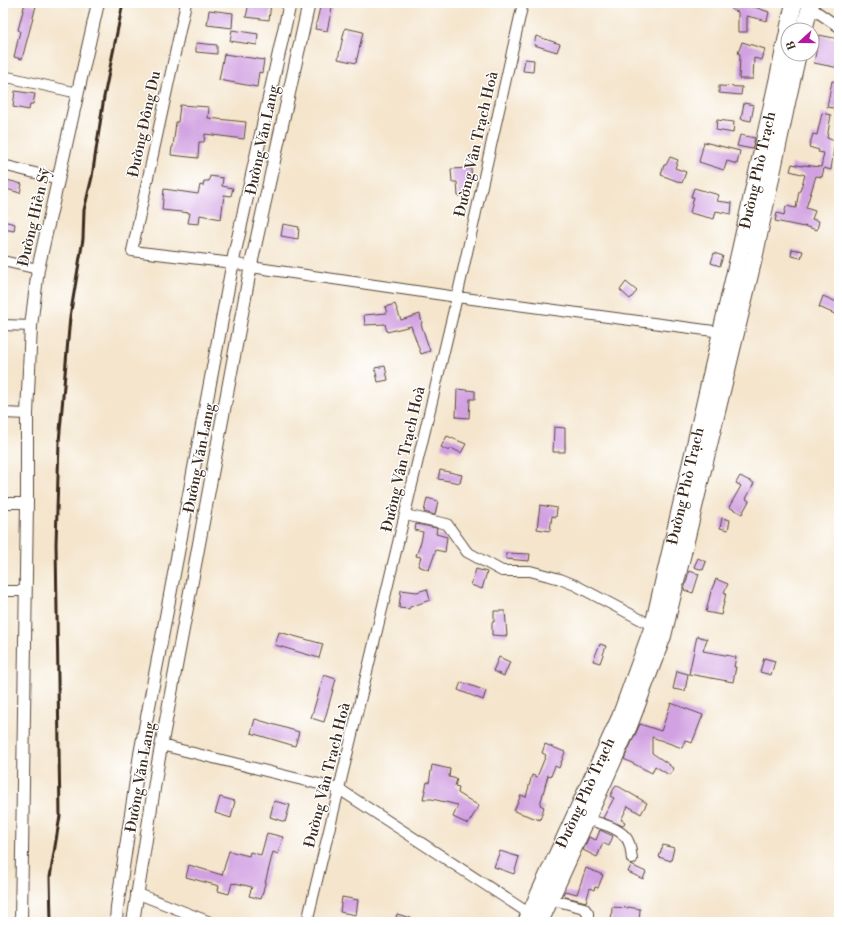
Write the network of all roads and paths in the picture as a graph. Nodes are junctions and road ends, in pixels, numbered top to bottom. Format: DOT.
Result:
graph roads {
  1 [pos="97,3"];
  2 [pos="186,3"];
  3 [pos="290,3"];
  4 [pos="309,3"];
  5 [pos="523,3"];
  6 [pos="794,3"];
  7 [pos="810,5"];
  8 [pos="790,22"];
  9 [pos="806,22"];
  10 [pos="839,27"];
  11 [pos="785,62"];
  12 [pos="795,62"];
  13 [pos="3,76"];
  14 [pos="78,93"];
  15 [pos="781,96"];
  16 [pos="3,165"];
  17 [pos="59,179"];
  18 [pos="747,252"];
  19 [pos="3,261"];
  20 [pos="233,263"];
  21 [pos="251,267"];
  22 [pos="38,269"];
  23 [pos="457,297"];
  24 [pos="3,325"];
  25 [pos="31,326"];
  26 [pos="721,332"];
  27 [pos="3,413"];
  28 [pos="27,414"];
  29 [pos="3,503"];
  30 [pos="27,503"];
  31 [pos="686,513"];
  32 [pos="405,515"];
  33 [pos="3,591"];
  34 [pos="26,591"];
  35 [pos="654,626"];
  36 [pos="161,744"];
  37 [pos="339,789"];
  38 [pos="587,819"];
  39 [pos="632,859"];
  40 [pos="136,893"];
  41 [pos="550,899"];
  42 [pos="534,920"];
  43 [pos="21,922"];
  44 [pos="116,922"];
  45 [pos="133,922"];
  46 [pos="210,922"];
  47 [pos="307,922"];
  48 [pos="588,922"];
  1 -- 14 [label="street, Đường Hiền Sỹ"];
  2 -- 20 [label="street, Đường Đông Du"];
  3 -- 20 [label="street, Đường Văn Lang"];
  4 -- 21 [label="street, Đường Văn Lang"];
  5 -- 23 [label="street, Đường Vân Trạch Hoà"];
  6 -- 8 [label="highway, Đường Phò Trạch"];
  7 -- 9 [label="highway"];
  7 -- 10 [label="street"];
  11 -- 15 [label="highway, Đường Phò Trạch"];
  12 -- 15 [label="highway, Đường Phò Trạch"];
  13 -- 14 [label="street"];
  14 -- 17 [label="street, Đường Hiền Sỹ"];
  15 -- 18 [label="highway, Đường Phò Trạch"];
  16 -- 17 [label="street"];
  17 -- 22 [label="street, Đường Hiền Sỹ"];
  18 -- 26 [label="highway, Đường Phò Trạch"];
  18 -- 31 [label="highway, Đường Phò Trạch"];
  19 -- 22 [label="street"];
  20 -- 21 [label="street"];
  20 -- 44 [label="street, Đường Văn Lang"];
  21 -- 23 [label="street"];
  21 -- 36 [label="street, Đường Văn Lang"];
  22 -- 25 [label="street, Đường Hiền Sỹ"];
  23 -- 26 [label="street"];
  23 -- 32 [label="street, Đường Vân Trạch Hoà"];
  24 -- 25 [label="street"];
  25 -- 28 [label="street, Đường Hiền Sỹ"];
  26 -- 31 [label="highway, Đường Phò Trạch"];
  27 -- 28 [label="street"];
  28 -- 30 [label="street, Đường Hiền Sỹ"];
  29 -- 30 [label="street"];
  30 -- 34 [label="street, Đường Hiền Sỹ"];
  31 -- 35 [label="highway, Đường Phò Trạch"];
  31 -- 38 [label="highway, Đường Phò Trạch"];
  32 -- 35 [label="street"];
  32 -- 37 [label="street, Đường Vân Trạch Hoà"];
  33 -- 34 [label="street"];
  34 -- 43 [label="street, Đường Hiền Sỹ"];
  35 -- 42 [label="highway, Đường Phò Trạch"];
  36 -- 37 [label="street"];
  36 -- 40 [label="street, Đường Văn Lang"];
  37 -- 42 [label="street"];
  37 -- 47 [label="street, Đường Vân Trạch Hoà"];
  38 -- 39 [label="street"];
  38 -- 41 [label="highway, Đường Phò Trạch"];
  40 -- 45 [label="street, Đường Văn Lang"];
  40 -- 46 [label="street"];
  41 -- 42 [label="highway, Đường Phò Trạch"];
  41 -- 48 [label="street"];
}
